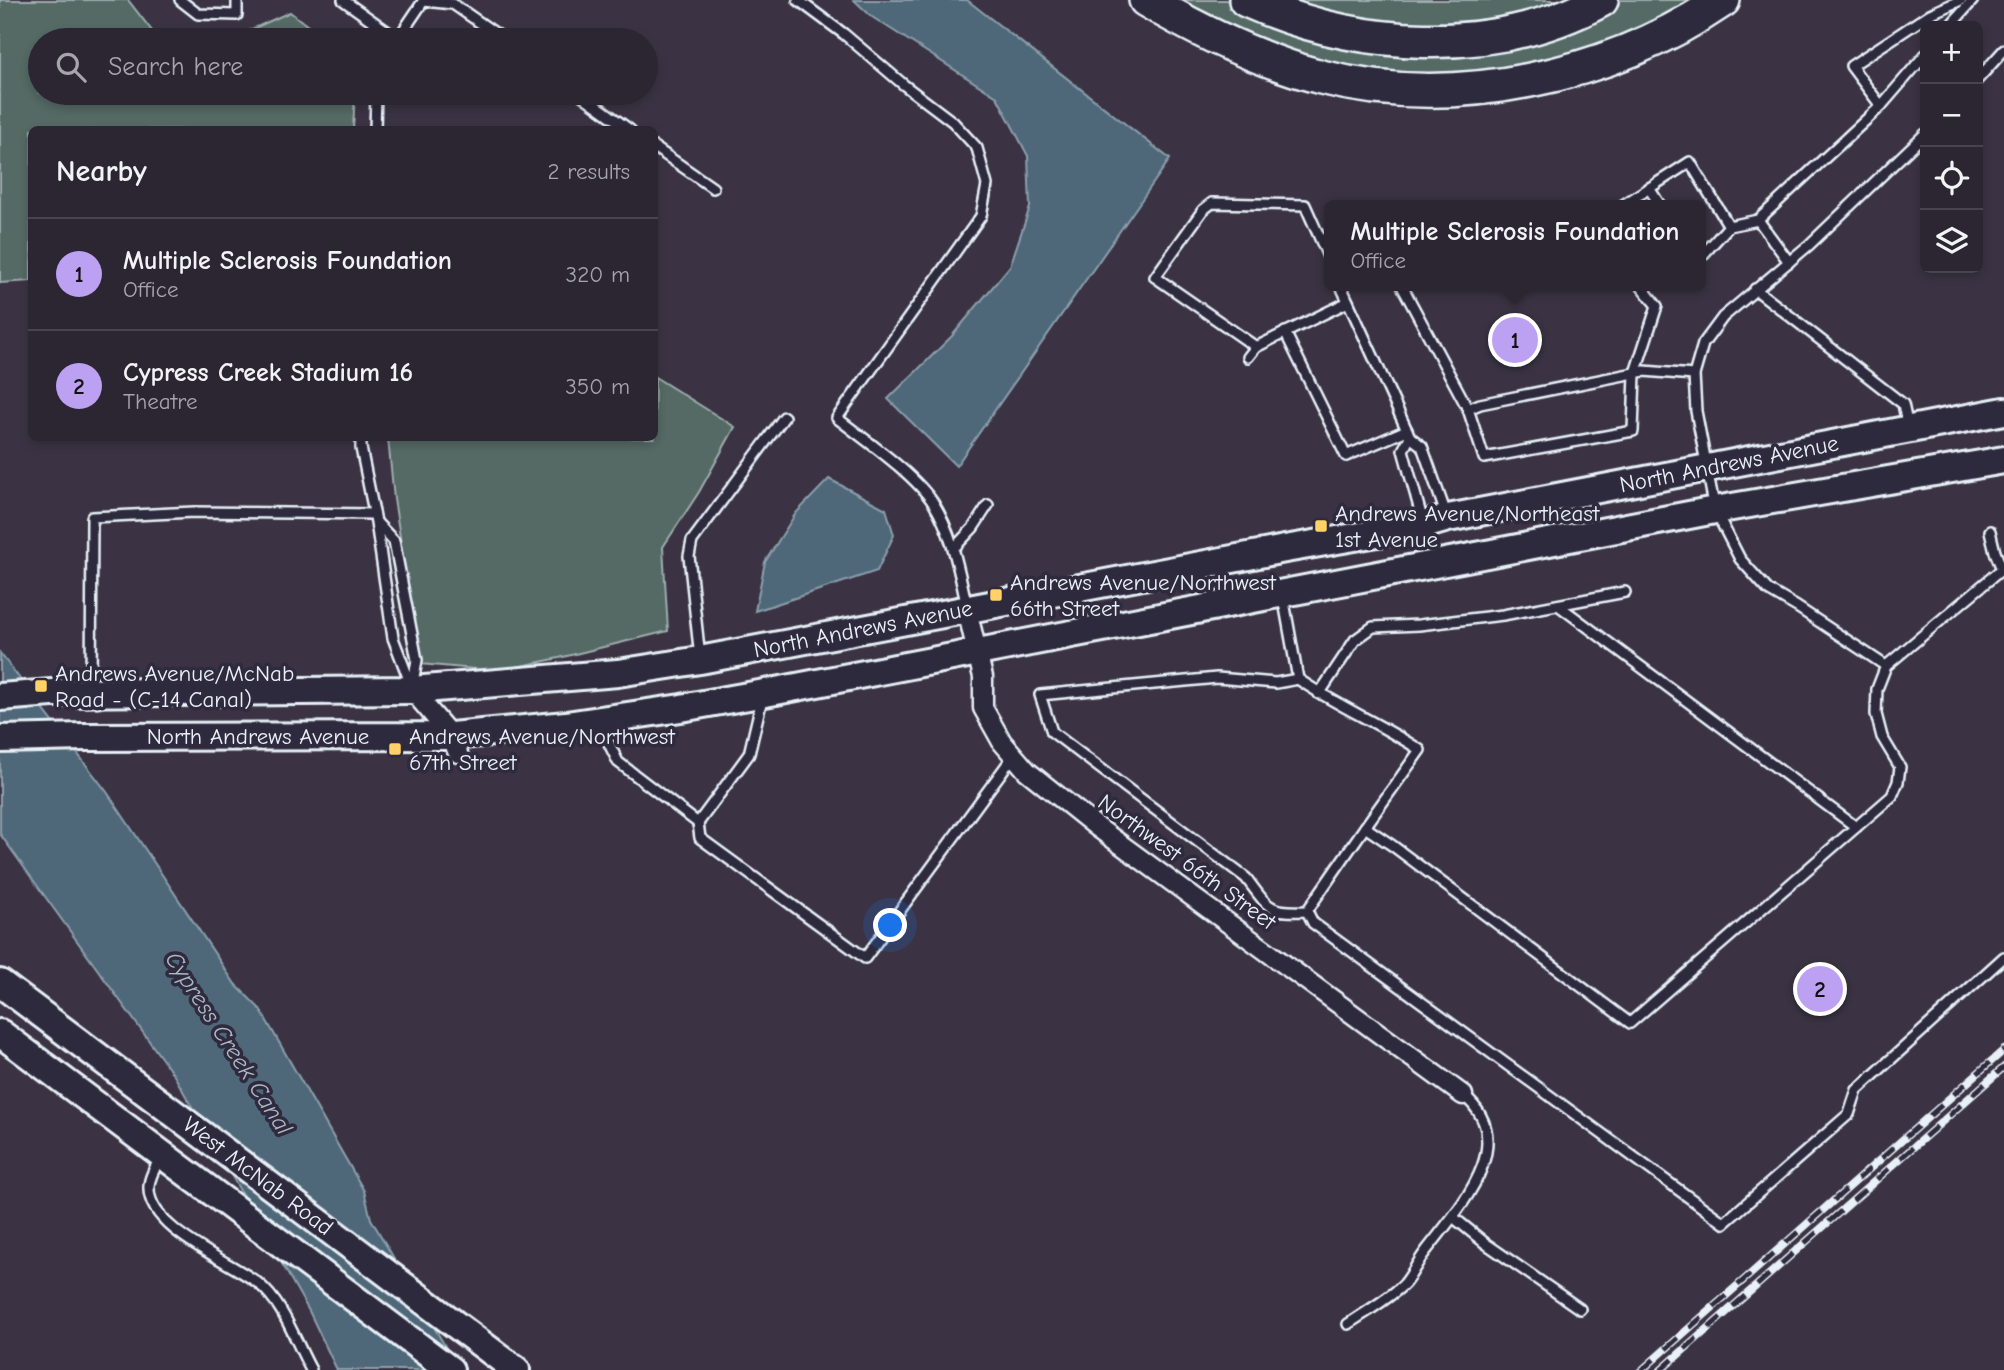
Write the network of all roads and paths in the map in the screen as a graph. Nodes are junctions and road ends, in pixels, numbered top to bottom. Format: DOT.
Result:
graph roads {
  1 [pos="180,0"];
  2 [pos="197,0"];
  3 [pos="237,0"];
  4 [pos="343,0"];
  5 [pos="424,0"];
  6 [pos="798,0"];
  7 [pos="1146,0"];
  8 [pos="1246,0"];
  9 [pos="1601,0"];
  10 [pos="1723,0"];
  11 [pos="1962,0"];
  12 [pos="1973,0"];
  13 [pos="198,14"];
  14 [pos="1954,21"];
  15 [pos="382,28"];
  16 [pos="406,28"];
  17 [pos="488,28"];
  18 [pos="2003,54"];
  19 [pos="1920,61"];
  20 [pos="1983,74"];
  21 [pos="376,105"];
  22 [pos="596,105"];
  23 [pos="1881,106"];
  24 [pos="375,126"];
  25 [pos="624,126"];
  26 [pos="1920,139"];
  27 [pos="658,150"];
  28 [pos="713,188"];
  29 [pos="1649,188"];
  30 [pos="1631,200"];
  31 [pos="1657,200"];
  32 [pos="1758,220"];
  33 [pos="1729,226"];
  34 [pos="1324,249"];
  35 [pos="1706,251"];
  36 [pos="1789,262"];
  37 [pos="1755,289"];
  38 [pos="1343,291"];
  39 [pos="1405,291"];
  40 [pos="1645,291"];
  41 [pos="1348,302"];
  42 [pos="1285,332"];
  43 [pos="1255,347"];
  44 [pos="1248,357"];
  45 [pos="1635,373"];
  46 [pos="1694,375"];
  47 [pos="1468,410"];
  48 [pos="2004,411"];
  49 [pos="784,417"];
  50 [pos="1909,429"];
  51 [pos="1408,434"];
  52 [pos="361,441"];
  53 [pos="2004,460"];
  54 [pos="1707,468"];
  55 [pos="988,505"];
  56 [pos="1715,510"];
  57 [pos="375,518"];
  58 [pos="1436,521"];
  59 [pos="1990,531"];
  60 [pos="954,548"];
  61 [pos="2003,570"];
  62 [pos="1625,592"];
  63 [pos="1283,594"];
  64 [pos="1558,605"];
  65 [pos="967,610"];
  66 [pos="977,653"];
  67 [pos="701,660"];
  68 [pos="1886,666"];
  69 [pos="1298,679"];
  70 [pos="412,690"];
  71 [pos="91,693"];
  72 [pos="764,694"];
  73 [pos="1319,694"];
  74 [pos="0,697"];
  75 [pos="598,720"];
  76 [pos="0,739"];
  77 [pos="455,744"];
  78 [pos="1014,755"];
  79 [pos="698,823"];
  80 [pos="1365,827"];
  81 [pos="1856,827"];
  82 [pos="1307,911"];
  83 [pos="2004,957"];
  84 [pos="0,983"];
  85 [pos="0,1033"];
  86 [pos="114,1069"];
  87 [pos="1463,1095"];
  88 [pos="91,1101"];
  89 [pos="162,1154"];
  90 [pos="1453,1217"];
  91 [pos="1580,1309"];
  92 [pos="1349,1324"];
  93 [pos="311,1370"];
  94 [pos="450,1370"];
  95 [pos="516,1370"];
  1 -- 13 [label="lane"];
  2 -- 13 [label="lane"];
  3 -- 13 [label="lane"];
  4 -- 15 [label="lane"];
  5 -- 16 [label="lane"];
  5 -- 17 [label="lane"];
  6 -- 60 [label="lane"];
  7 -- 10 [label="highway"];
  8 -- 9 [label="highway"];
  11 -- 23 [label="lane"];
  12 -- 14 [label="lane"];
  18 -- 20 [label="lane"];
  19 -- 23 [label="lane"];
  21 -- 24 [label="lane"];
  22 -- 25 [label="lane"];
  23 -- 32 [label="lane"];
  26 -- 36 [label="lane"];
  27 -- 28 [label="lane"];
  29 -- 30 [label="lane"];
  29 -- 31 [label="lane"];
  29 -- 33 [label="lane"];
  32 -- 33 [label="lane"];
  32 -- 36 [label="lane"];
  33 -- 35 [label="lane"];
  34 -- 43 [label="lane"];
  36 -- 37 [label="lane"];
  37 -- 46 [label="lane"];
  37 -- 50 [label="lane"];
  38 -- 41 [label="lane"];
  39 -- 47 [label="lane"];
  40 -- 45 [label="lane"];
  41 -- 42 [label="lane"];
  41 -- 51 [label="lane"];
  42 -- 43 [label="lane"];
  42 -- 51 [label="lane"];
  43 -- 44 [label="lane"];
  45 -- 46 [label="lane"];
  45 -- 47 [label="lane"];
  45 -- 47 [label="lane"];
  46 -- 54 [label="lane"];
  48 -- 50 [label="main road, North Andrews Avenue"];
  49 -- 67 [label="lane"];
  50 -- 54 [label="main road, North Andrews Avenue"];
  51 -- 58 [label="lane"];
  51 -- 58 [label="lane"];
  52 -- 57 [label="lane"];
  53 -- 56 [label="main road, North Andrews Avenue"];
  54 -- 56 [label="lane"];
  54 -- 58 [label="main road, North Andrews Avenue"];
  55 -- 60 [label="lane"];
  56 -- 63 [label="main road, North Andrews Avenue"];
  56 -- 68 [label="lane"];
  57 -- 70 [label="lane"];
  57 -- 70 [label="lane"];
  57 -- 71 [label="lane"];
  58 -- 65 [label="main road, North Andrews Avenue"];
  59 -- 61 [label="lane"];
  60 -- 65 [label="lane"];
  61 -- 68 [label="lane"];
  62 -- 64 [label="lane"];
  63 -- 66 [label="main road, North Andrews Avenue"];
  63 -- 69 [label="lane"];
  64 -- 73 [label="lane"];
  64 -- 81 [label="lane"];
  65 -- 66 [label="street, Northwest 66th Street"];
  65 -- 67 [label="main road, North Andrews Avenue"];
  66 -- 72 [label="main road, North Andrews Avenue"];
  66 -- 78 [label="street, Northwest 66th Street"];
  67 -- 70 [label="main road, North Andrews Avenue"];
  68 -- 81 [label="lane"];
  69 -- 73 [label="lane"];
  69 -- 82 [label="lane"];
  70 -- 71 [label="main road, North Andrews Avenue"];
  70 -- 77 [label="street"];
  71 -- 74 [label="main road, North Andrews Avenue"];
  72 -- 75 [label="main road, North Andrews Avenue"];
  72 -- 79 [label="lane"];
  73 -- 80 [label="lane"];
  75 -- 77 [label="main road, North Andrews Avenue"];
  75 -- 79 [label="lane"];
  76 -- 77 [label="main road, North Andrews Avenue"];
  78 -- 79 [label="lane"];
  78 -- 87 [label="street, Northwest 66th Street"];
  80 -- 81 [label="lane"];
  80 -- 82 [label="lane"];
  82 -- 83 [label="lane"];
  84 -- 86 [label="main road, West McNab Road"];
  85 -- 88 [label="main road, West McNab Road"];
  86 -- 88 [label="main road"];
  86 -- 95 [label="main road, West McNab Road"];
  87 -- 90 [label="lane"];
  88 -- 89 [label="main road, West McNab Road"];
  89 -- 93 [label="lane"];
  89 -- 94 [label="main road, West McNab Road"];
  90 -- 91 [label="lane"];
  90 -- 92 [label="lane"];
}
